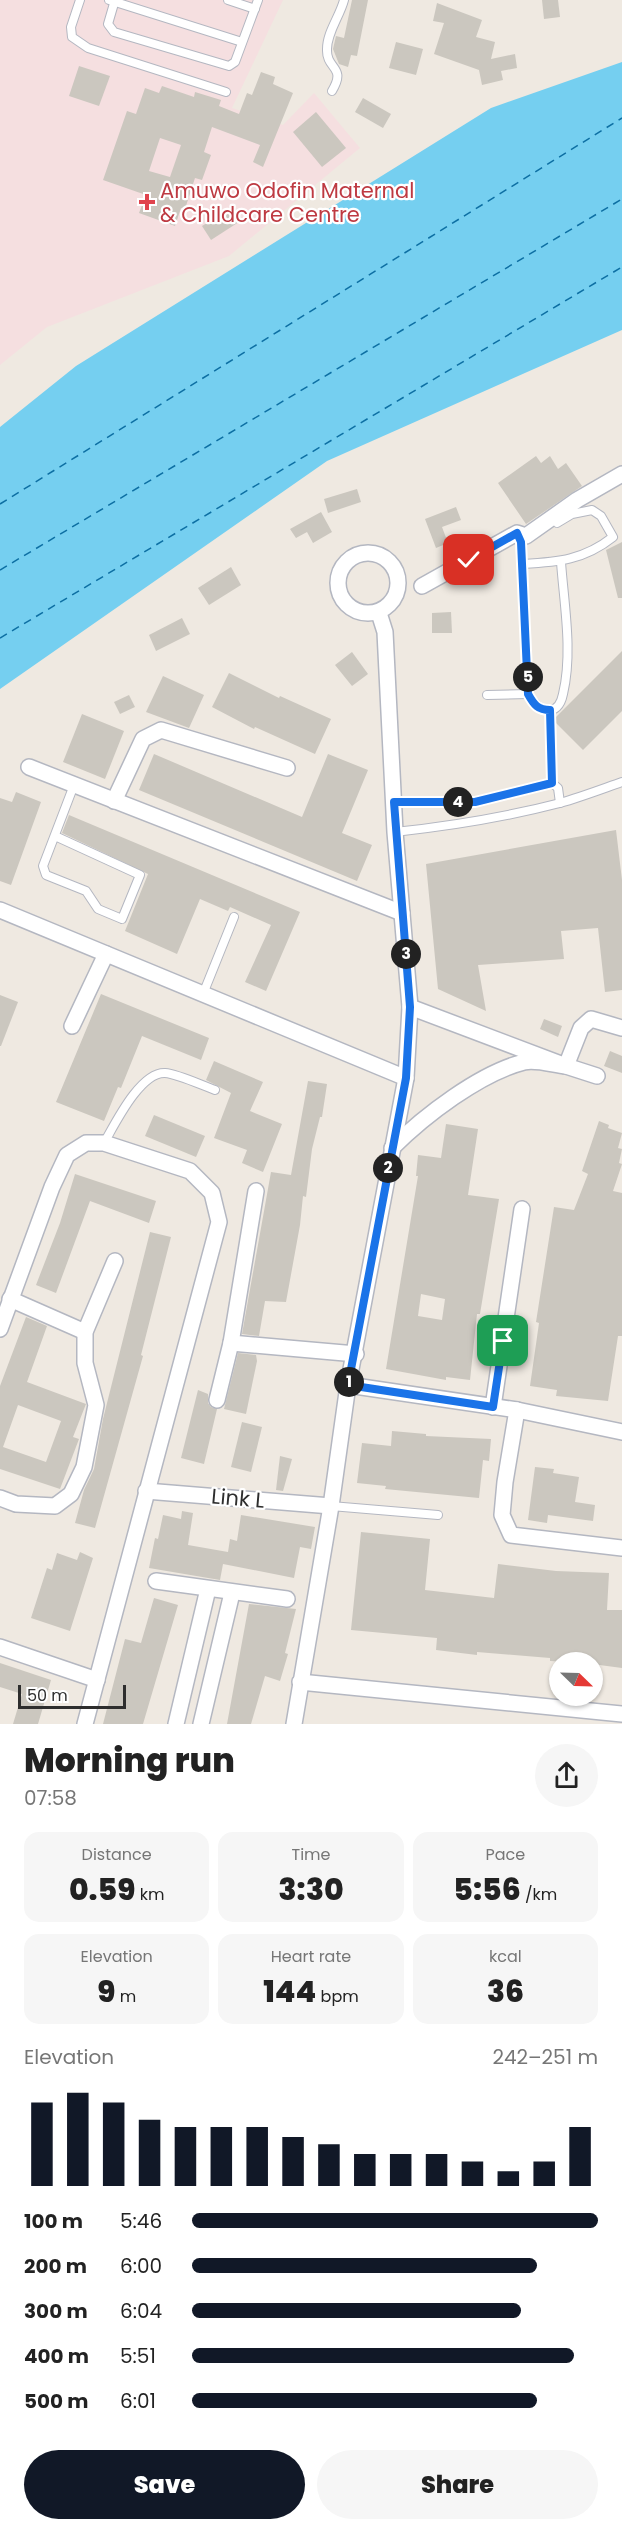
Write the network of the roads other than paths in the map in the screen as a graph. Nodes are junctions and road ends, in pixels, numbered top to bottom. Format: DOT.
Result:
graph roads {
  1 [pos="80,0"];
  2 [pos="228,0"];
  3 [pos="258,0"];
  4 [pos="344,0"];
  5 [pos="112,1"];
  6 [pos="255,9"];
  7 [pos="242,42"];
  8 [pos="332,91"];
  9 [pos="226,92"];
  10 [pos="622,474"];
  11 [pos="519,538"];
  12 [pos="561,562"];
  13 [pos="523,564"];
  14 [pos="422,585"];
  15 [pos="379,612"];
  16 [pos="528,694"];
  17 [pos="487,695"];
  18 [pos="550,710"];
  19 [pos="29,767"];
  20 [pos="287,768"];
  21 [pos="622,782"];
  22 [pos="552,783"];
  23 [pos="74,785"];
  24 [pos="114,801"];
  25 [pos="394,802"];
  26 [pos="560,803"];
  27 [pos="395,832"];
  28 [pos="55,836"];
  29 [pos="0,910"];
  30 [pos="402,913"];
  31 [pos="234,917"];
  32 [pos="106,954"];
  33 [pos="203,994"];
  34 [pos="410,1007"];
  35 [pos="72,1026"];
  36 [pos="622,1028"];
  37 [pos="566,1066"];
  38 [pos="597,1076"];
  39 [pos="406,1078"];
  40 [pos="215,1090"];
  41 [pos="104,1143"];
  42 [pos="392,1149"];
  43 [pos="256,1191"];
  44 [pos="522,1209"];
  45 [pos="115,1261"];
  46 [pos="10,1299"];
  47 [pos="0,1329"];
  48 [pos="85,1332"];
  49 [pos="231,1343"];
  50 [pos="356,1354"];
  51 [pos="348,1385"];
  52 [pos="217,1400"];
  53 [pos="493,1407"];
  54 [pos="517,1410"];
  55 [pos="622,1432"];
  56 [pos="146,1491"];
  57 [pos="0,1498"];
  58 [pos="331,1506"];
  59 [pos="438,1515"];
  60 [pos="622,1548"];
  61 [pos="156,1581"];
  62 [pos="208,1590"];
  63 [pos="232,1593"];
  64 [pos="287,1599"];
  65 [pos="0,1647"];
  66 [pos="97,1680"];
  67 [pos="300,1682"];
  68 [pos="622,1714"];
  69 [pos="85,1724"];
  70 [pos="176,1724"];
  71 [pos="201,1724"];
  72 [pos="294,1724"];
  1 -- 9 [label="lane"];
  2 -- 6 [label="lane"];
  3 -- 6 [label="lane"];
  4 -- 8 [label="lane"];
  5 -- 7 [label="lane"];
  5 -- 7 [label="lane"];
  6 -- 7 [label="lane"];
  10 -- 11 [label="street"];
  11 -- 12 [label="lane"];
  11 -- 13 [label="lane"];
  11 -- 14 [label="street"];
  12 -- 13 [label="lane"];
  12 -- 18 [label="lane"];
  13 -- 16 [label="lane"];
  15 -- 15 [label="street"];
  15 -- 25 [label="street"];
  16 -- 17 [label="lane"];
  16 -- 18 [label="lane"];
  18 -- 22 [label="lane"];
  19 -- 23 [label="street"];
  20 -- 24 [label="street"];
  21 -- 26 [label="lane"];
  22 -- 25 [label="lane"];
  22 -- 26 [label="lane"];
  23 -- 24 [label="street"];
  23 -- 28 [label="lane"];
  24 -- 30 [label="street"];
  25 -- 27 [label="street"];
  26 -- 27 [label="lane"];
  27 -- 30 [label="street"];
  28 -- 28 [label="lane"];
  29 -- 32 [label="street"];
  30 -- 34 [label="street"];
  31 -- 33 [label="lane"];
  32 -- 33 [label="street"];
  32 -- 35 [label="street"];
  33 -- 39 [label="street"];
  34 -- 37 [label="street"];
  34 -- 39 [label="street"];
  36 -- 37 [label="street"];
  37 -- 38 [label="street"];
  37 -- 42 [label="street"];
  39 -- 42 [label="street"];
  40 -- 41 [label="lane"];
  41 -- 46 [label="street"];
  41 -- 56 [label="street"];
  42 -- 50 [label="street"];
  43 -- 49 [label="street"];
  44 -- 53 [label="street"];
  45 -- 48 [label="street"];
  46 -- 47 [label="street"];
  46 -- 48 [label="street"];
  48 -- 57 [label="street"];
  49 -- 50 [label="street"];
  49 -- 52 [label="street"];
  50 -- 51 [label="street"];
  51 -- 53 [label="street"];
  51 -- 58 [label="street"];
  53 -- 54 [label="street"];
  54 -- 55 [label="street"];
  54 -- 60 [label="street"];
  56 -- 58 [label="street, Link L"];
  56 -- 66 [label="street"];
  58 -- 59 [label="lane"];
  58 -- 67 [label="street"];
  61 -- 62 [label="street"];
  62 -- 63 [label="street"];
  62 -- 70 [label="street"];
  63 -- 64 [label="street"];
  63 -- 71 [label="street"];
  65 -- 66 [label="street"];
  66 -- 69 [label="street"];
  67 -- 68 [label="street"];
  67 -- 72 [label="street"];
}
